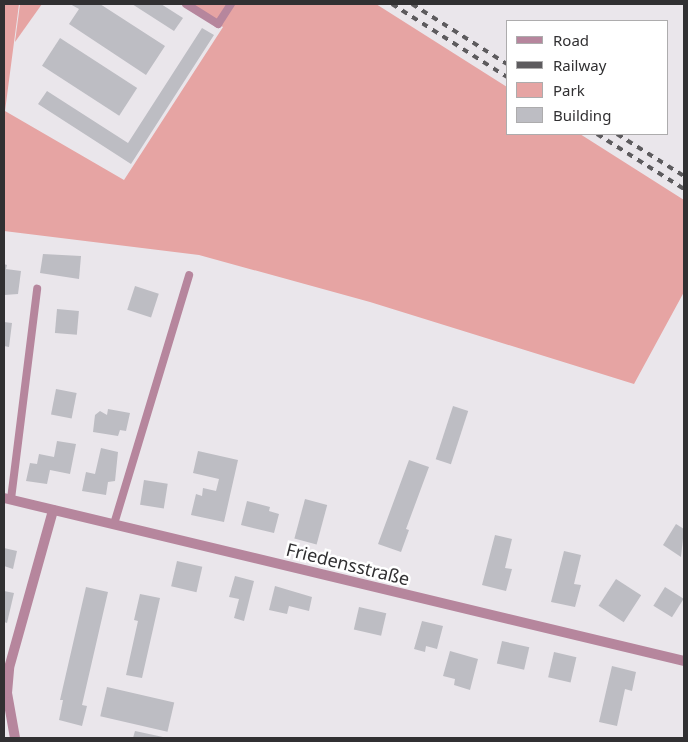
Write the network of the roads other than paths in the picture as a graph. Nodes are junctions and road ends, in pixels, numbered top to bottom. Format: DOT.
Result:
graph roads {
  1 [pos="186,4"];
  2 [pos="231,4"];
  3 [pos="189,275"];
  4 [pos="36,289"];
  5 [pos="8,499"];
  6 [pos="53,510"];
  7 [pos="114,524"];
  8 [pos="684,661"];
  9 [pos="15,738"];
  1 -- 2 [label="lane"];
  3 -- 7 [label="lane"];
  4 -- 5 [label="lane"];
  5 -- 6 [label="street, Friedensstraße"];
  6 -- 7 [label="street, Friedensstraße"];
  6 -- 9 [label="street"];
  7 -- 8 [label="street, Friedensstraße"];
}
